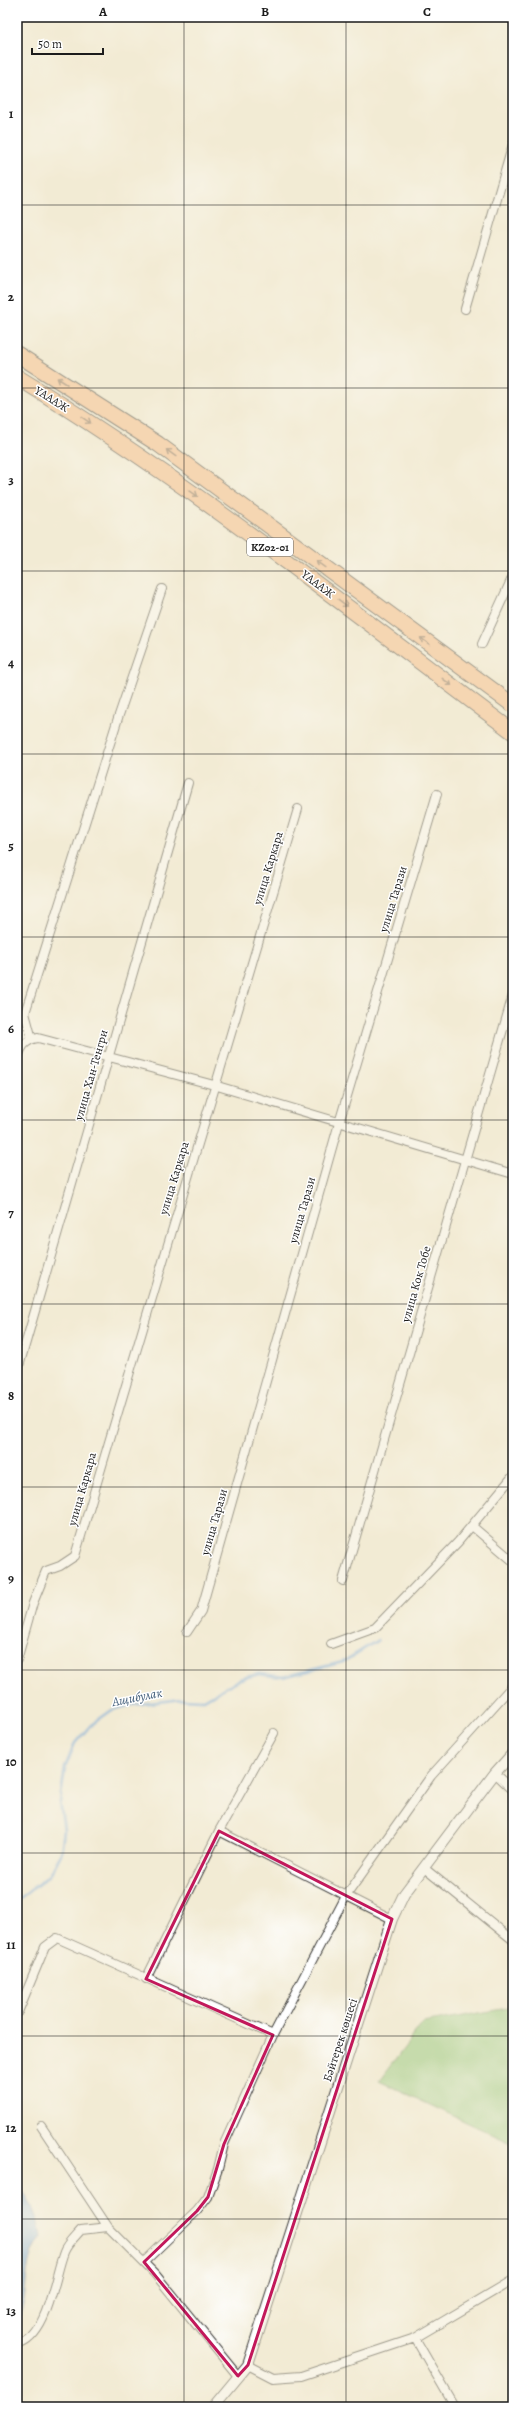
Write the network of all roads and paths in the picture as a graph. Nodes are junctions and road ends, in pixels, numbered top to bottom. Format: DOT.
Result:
graph roads {
  1 [pos="513,144"];
  2 [pos="465,309"];
  3 [pos="17,354"];
  4 [pos="17,377"];
  5 [pos="513,576"];
  6 [pos="162,589"];
  7 [pos="482,644"];
  8 [pos="513,705"];
  9 [pos="513,732"];
  10 [pos="188,783"];
  11 [pos="437,794"];
  12 [pos="298,809"];
  13 [pos="513,994"];
  14 [pos="32,1039"];
  15 [pos="109,1056"];
  16 [pos="17,1060"];
  17 [pos="214,1085"];
  18 [pos="339,1123"];
  19 [pos="464,1160"];
  20 [pos="513,1174"];
  21 [pos="17,1373"];
  22 [pos="513,1476"];
  23 [pos="472,1526"];
  24 [pos="513,1561"];
  25 [pos="343,1581"];
  26 [pos="187,1632"];
  27 [pos="331,1644"];
  28 [pos="17,1660"];
  29 [pos="513,1684"];
  30 [pos="274,1733"];
  31 [pos="513,1753"];
  32 [pos="495,1773"];
  33 [pos="513,1790"];
  34 [pos="219,1831"];
  35 [pos="424,1868"];
  36 [pos="346,1896"];
  37 [pos="392,1919"];
  38 [pos="513,1940"];
  39 [pos="146,1979"];
  40 [pos="18,2012"];
  41 [pos="273,2035"];
  42 [pos="41,2126"];
  43 [pos="108,2227"];
  44 [pos="144,2262"];
  45 [pos="513,2280"];
  46 [pos="415,2338"];
  47 [pos="17,2345"];
  48 [pos="248,2364"];
  49 [pos="238,2376"];
  50 [pos="213,2407"];
  51 [pos="455,2407"];
  1 -- 2 [label="street"];
  8 -- 3 [label="highway, ҮАААЖ / KZ02-01, one-way"];
  4 -- 9 [label="highway, ҮАААЖ / KZ02-01, one-way"];
  5 -- 7 [label="street"];
  6 -- 14 [label="street"];
  10 -- 15 [label="street, улица Хан-Тенгри"];
  11 -- 18 [label="street, улица Тарази"];
  12 -- 17 [label="street, улица Каркара"];
  13 -- 19 [label="street, улица Кок Тобе"];
  14 -- 15 [label="street"];
  14 -- 16 [label="street"];
  15 -- 17 [label="street"];
  15 -- 21 [label="street, улица Хан-Тенгри"];
  17 -- 18 [label="street"];
  17 -- 28 [label="street, улица Каркара"];
  18 -- 19 [label="street"];
  18 -- 26 [label="street, улица Тарази"];
  19 -- 20 [label="street"];
  19 -- 25 [label="street, улица Кок Тобе"];
  22 -- 23 [label="street"];
  23 -- 24 [label="street"];
  23 -- 27 [label="street"];
  29 -- 36 [label="street"];
  30 -- 34 [label="street"];
  31 -- 32 [label="street, Бәйтерек көшесі"];
  32 -- 33 [label="street"];
  32 -- 35 [label="street, Бәйтерек көшесі"];
  34 -- 36 [label="street"];
  34 -- 39 [label="street"];
  35 -- 37 [label="street, Бәйтерек көшесі"];
  35 -- 38 [label="street"];
  36 -- 37 [label="street"];
  36 -- 41 [label="street"];
  37 -- 48 [label="street, Бәйтерек көшесі"];
  39 -- 40 [label="street"];
  39 -- 41 [label="street"];
  41 -- 44 [label="street"];
  42 -- 43 [label="street"];
  43 -- 44 [label="street"];
  43 -- 47 [label="street"];
  44 -- 49 [label="street"];
  45 -- 46 [label="street"];
  46 -- 48 [label="street"];
  46 -- 51 [label="street"];
  48 -- 49 [label="street, Бәйтерек көшесі"];
  49 -- 50 [label="street, Бәйтерек көшесі"];
}
